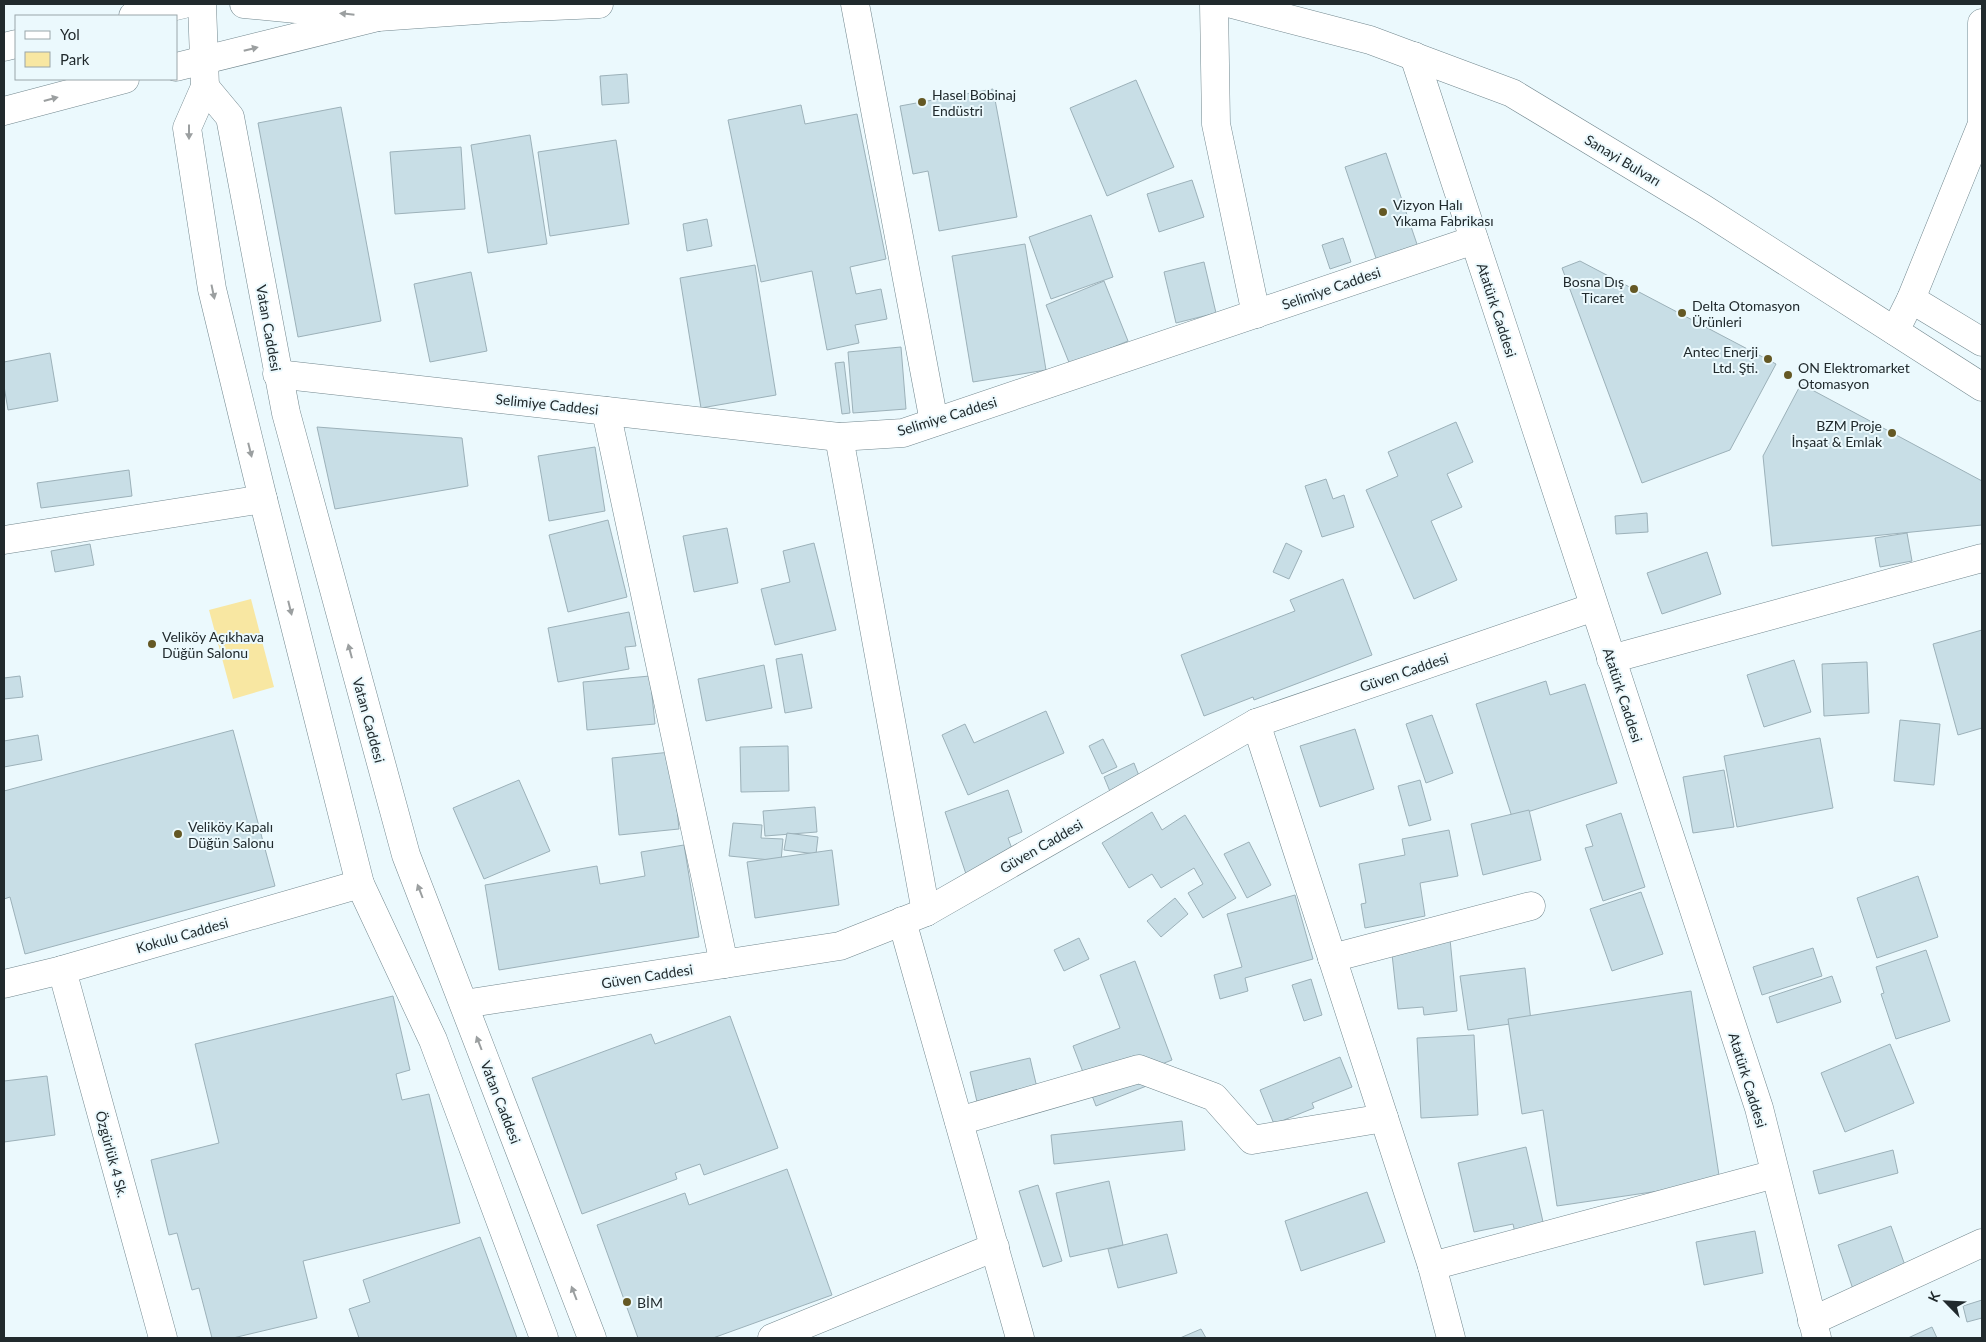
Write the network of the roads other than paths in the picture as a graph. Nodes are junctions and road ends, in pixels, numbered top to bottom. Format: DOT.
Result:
graph roads {
  1 [pos="184,4"];
  2 [pos="202,4"];
  3 [pos="244,4"];
  4 [pos="599,4"];
  5 [pos="855,4"];
  6 [pos="1214,4"];
  7 [pos="1232,4"];
  8 [pos="137,15"];
  9 [pos="378,17"];
  10 [pos="1982,23"];
  11 [pos="1414,56"];
  12 [pos="178,67"];
  13 [pos="205,74"];
  14 [pos="121,80"];
  15 [pos="1982,80"];
  16 [pos="4,111"];
  17 [pos="1474,240"];
  18 [pos="1911,299"];
  19 [pos="1256,314"];
  20 [pos="1895,331"];
  21 [pos="1982,342"];
  22 [pos="277,374"];
  23 [pos="1982,387"];
  24 [pos="606,411"];
  25 [pos="934,422"];
  26 [pos="839,436"];
  27 [pos="262,499"];
  28 [pos="4,540"];
  29 [pos="1982,558"];
  30 [pos="1594,607"];
  31 [pos="1611,659"];
  32 [pos="1256,723"];
  33 [pos="360,884"];
  34 [pos="1531,906"];
  35 [pos="914,916"];
  36 [pos="1332,958"];
  37 [pos="724,964"];
  38 [pos="62,970"];
  39 [pos="4,984"];
  40 [pos="464,1004"];
  41 [pos="1384,1118"];
  42 [pos="959,1121"];
  43 [pos="1775,1174"];
  44 [pos="1982,1243"];
  45 [pos="995,1247"];
  46 [pos="1432,1266"];
  47 [pos="1814,1330"];
  48 [pos="163,1338"];
  49 [pos="544,1338"];
  50 [pos="592,1338"];
  51 [pos="772,1338"];
  52 [pos="1020,1338"];
  53 [pos="1450,1338"];
  1 -- 8 [label="street"];
  2 -- 13 [label="street"];
  9 -- 3 [label="street, one-way"];
  4 -- 9 [label="street"];
  5 -- 25 [label="street"];
  6 -- 19 [label="street"];
  7 -- 11 [label="street, Sanayi Bulvarı"];
  13 -- 9 [label="street, one-way"];
  10 -- 15 [label="street"];
  11 -- 17 [label="street, Atatürk Caddesi"];
  11 -- 20 [label="street, Sanayi Bulvarı"];
  12 -- 13 [label="street"];
  13 -- 22 [label="street, Vatan Caddesi"];
  13 -- 27 [label="street, one-way"];
  16 -- 14 [label="street, one-way"];
  15 -- 18 [label="street"];
  17 -- 19 [label="street, Selimiye Caddesi"];
  17 -- 30 [label="street, Atatürk Caddesi"];
  18 -- 20 [label="street"];
  18 -- 21 [label="street"];
  19 -- 25 [label="street, Selimiye Caddesi"];
  20 -- 23 [label="street, Sanayi Bulvarı"];
  22 -- 24 [label="street, Selimiye Caddesi"];
  40 -- 22 [label="street, Vatan Caddesi, one-way"];
  24 -- 26 [label="street, Selimiye Caddesi"];
  24 -- 37 [label="street"];
  25 -- 26 [label="street, Selimiye Caddesi"];
  26 -- 35 [label="street"];
  27 -- 28 [label="street"];
  27 -- 33 [label="street, one-way"];
  29 -- 31 [label="street"];
  30 -- 31 [label="street, Atatürk Caddesi"];
  30 -- 32 [label="street, Güven Caddesi"];
  31 -- 43 [label="street, Atatürk Caddesi"];
  32 -- 35 [label="street, Güven Caddesi"];
  32 -- 36 [label="street"];
  33 -- 38 [label="street, Kokulu Caddesi"];
  33 -- 49 [label="street"];
  34 -- 36 [label="street"];
  35 -- 37 [label="street, Güven Caddesi"];
  35 -- 42 [label="street"];
  36 -- 41 [label="street"];
  37 -- 40 [label="street, Güven Caddesi"];
  38 -- 39 [label="street, Kokulu Caddesi"];
  38 -- 48 [label="street, Özgürlük 4 Sk."];
  50 -- 40 [label="street, Vatan Caddesi, one-way"];
  41 -- 42 [label="street"];
  41 -- 46 [label="street"];
  42 -- 45 [label="street"];
  43 -- 46 [label="street"];
  43 -- 47 [label="street, Atatürk Caddesi"];
  44 -- 47 [label="street"];
  45 -- 51 [label="street"];
  45 -- 52 [label="street"];
  46 -- 53 [label="street"];
}
